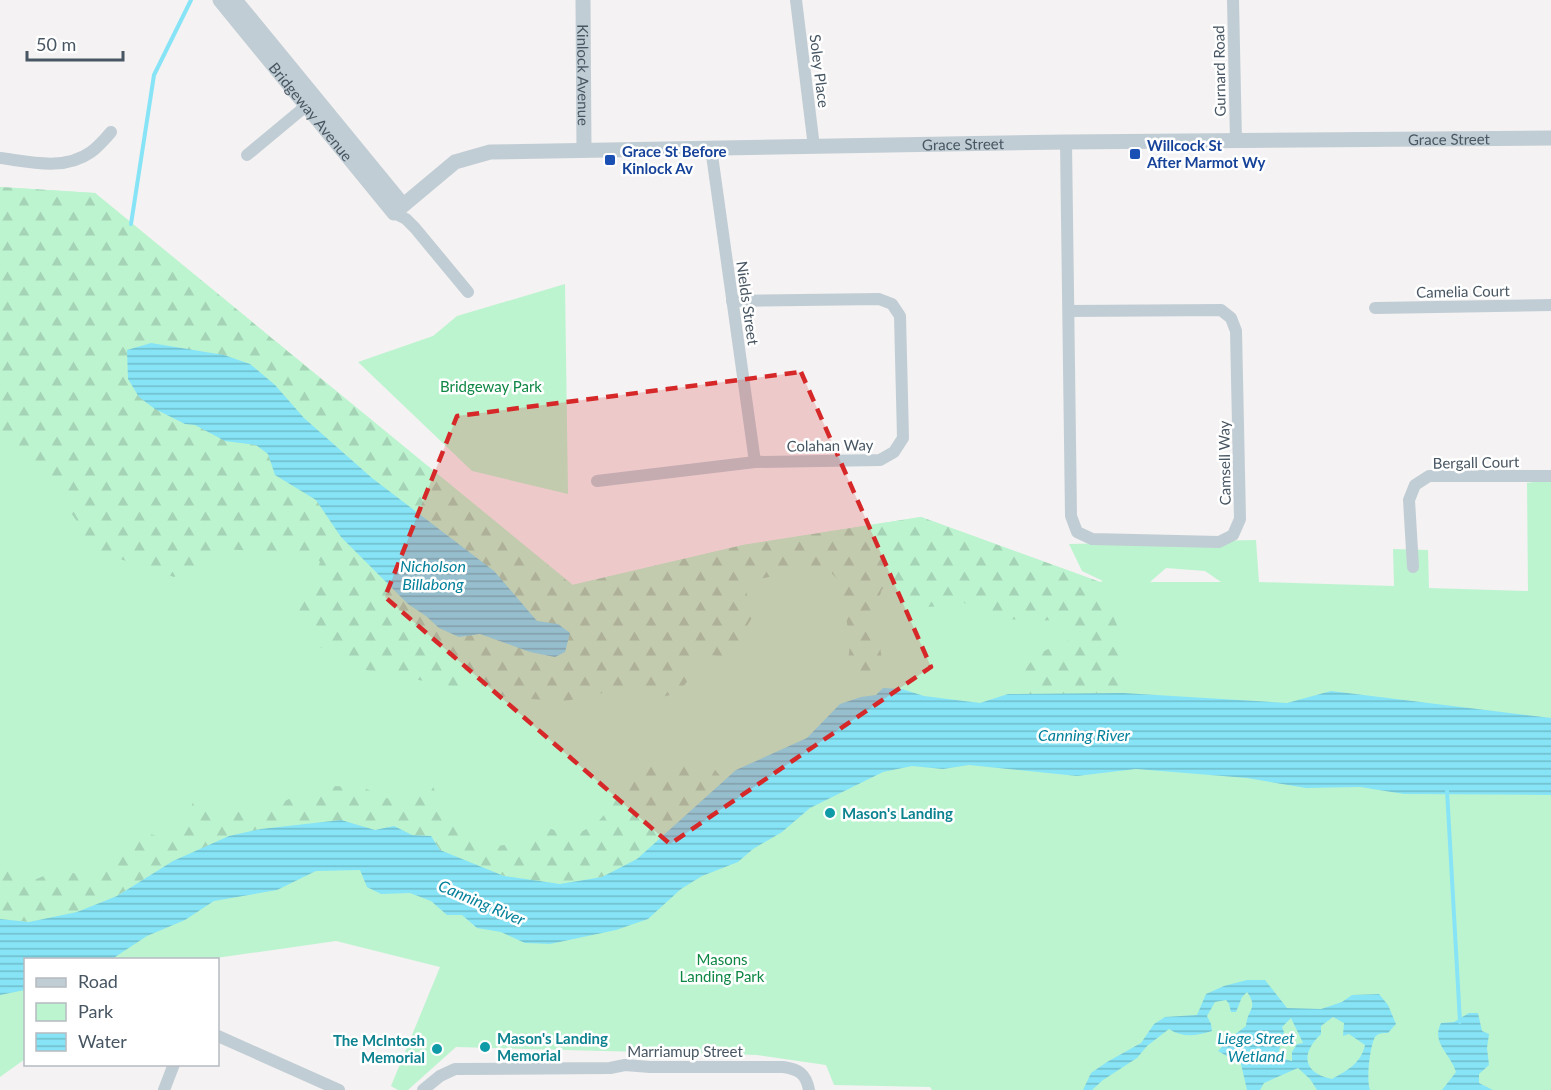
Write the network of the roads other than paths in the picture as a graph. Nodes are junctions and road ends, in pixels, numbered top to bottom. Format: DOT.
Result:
graph roads {
  1 [pos="220,0"];
  2 [pos="235,0"];
  3 [pos="583,0"];
  4 [pos="796,0"];
  5 [pos="1233,0"];
  6 [pos="311,102"];
  7 [pos="111,132"];
  8 [pos="1551,138"];
  9 [pos="1236,141"];
  10 [pos="1066,142"];
  11 [pos="814,147"];
  12 [pos="711,148"];
  13 [pos="584,150"];
  14 [pos="247,155"];
  15 [pos="0,158"];
  16 [pos="401,212"];
  17 [pos="468,292"];
  18 [pos="732,301"];
  19 [pos="1551,305"];
  20 [pos="1375,308"];
  21 [pos="1069,311"];
  22 [pos="755,462"];
  23 [pos="1551,476"];
  24 [pos="597,481"];
  25 [pos="1413,567"];
  26 [pos="219,1036"];
  27 [pos="174,1066"];
  28 [pos="808,1084"];
  29 [pos="164,1090"];
  30 [pos="339,1090"];
  31 [pos="423,1090"];
  1 -- 6 [label="street, Bridgeway Avenue"];
  2 -- 6 [label="street, Bridgeway Avenue"];
  3 -- 13 [label="street, Kinlock Avenue"];
  4 -- 11 [label="street, Soley Place"];
  5 -- 9 [label="street, Gurnard Road"];
  6 -- 14 [label="street"];
  6 -- 16 [label="street, Bridgeway Avenue"];
  7 -- 15 [label="street"];
  8 -- 9 [label="street, Grace Street"];
  9 -- 10 [label="street, Grace Street"];
  10 -- 11 [label="street, Grace Street"];
  10 -- 21 [label="street, Camsell Way"];
  11 -- 12 [label="street, Grace Street"];
  12 -- 13 [label="street, Grace Street"];
  12 -- 18 [label="street, Nields Street"];
  13 -- 16 [label="street, Grace Street"];
  16 -- 17 [label="street, Bridgeway Avenue"];
  18 -- 22 [label="street, Nields Street"];
  18 -- 22 [label="street, Colahan Way"];
  19 -- 20 [label="street, Camelia Court"];
  21 -- 21 [label="street, Camsell Way"];
  22 -- 24 [label="street, Colahan Way"];
  23 -- 25 [label="street, Bergall Court"];
  26 -- 30 [label="street"];
  27 -- 29 [label="street"];
  28 -- 31 [label="street, Marriamup Street"];
}
